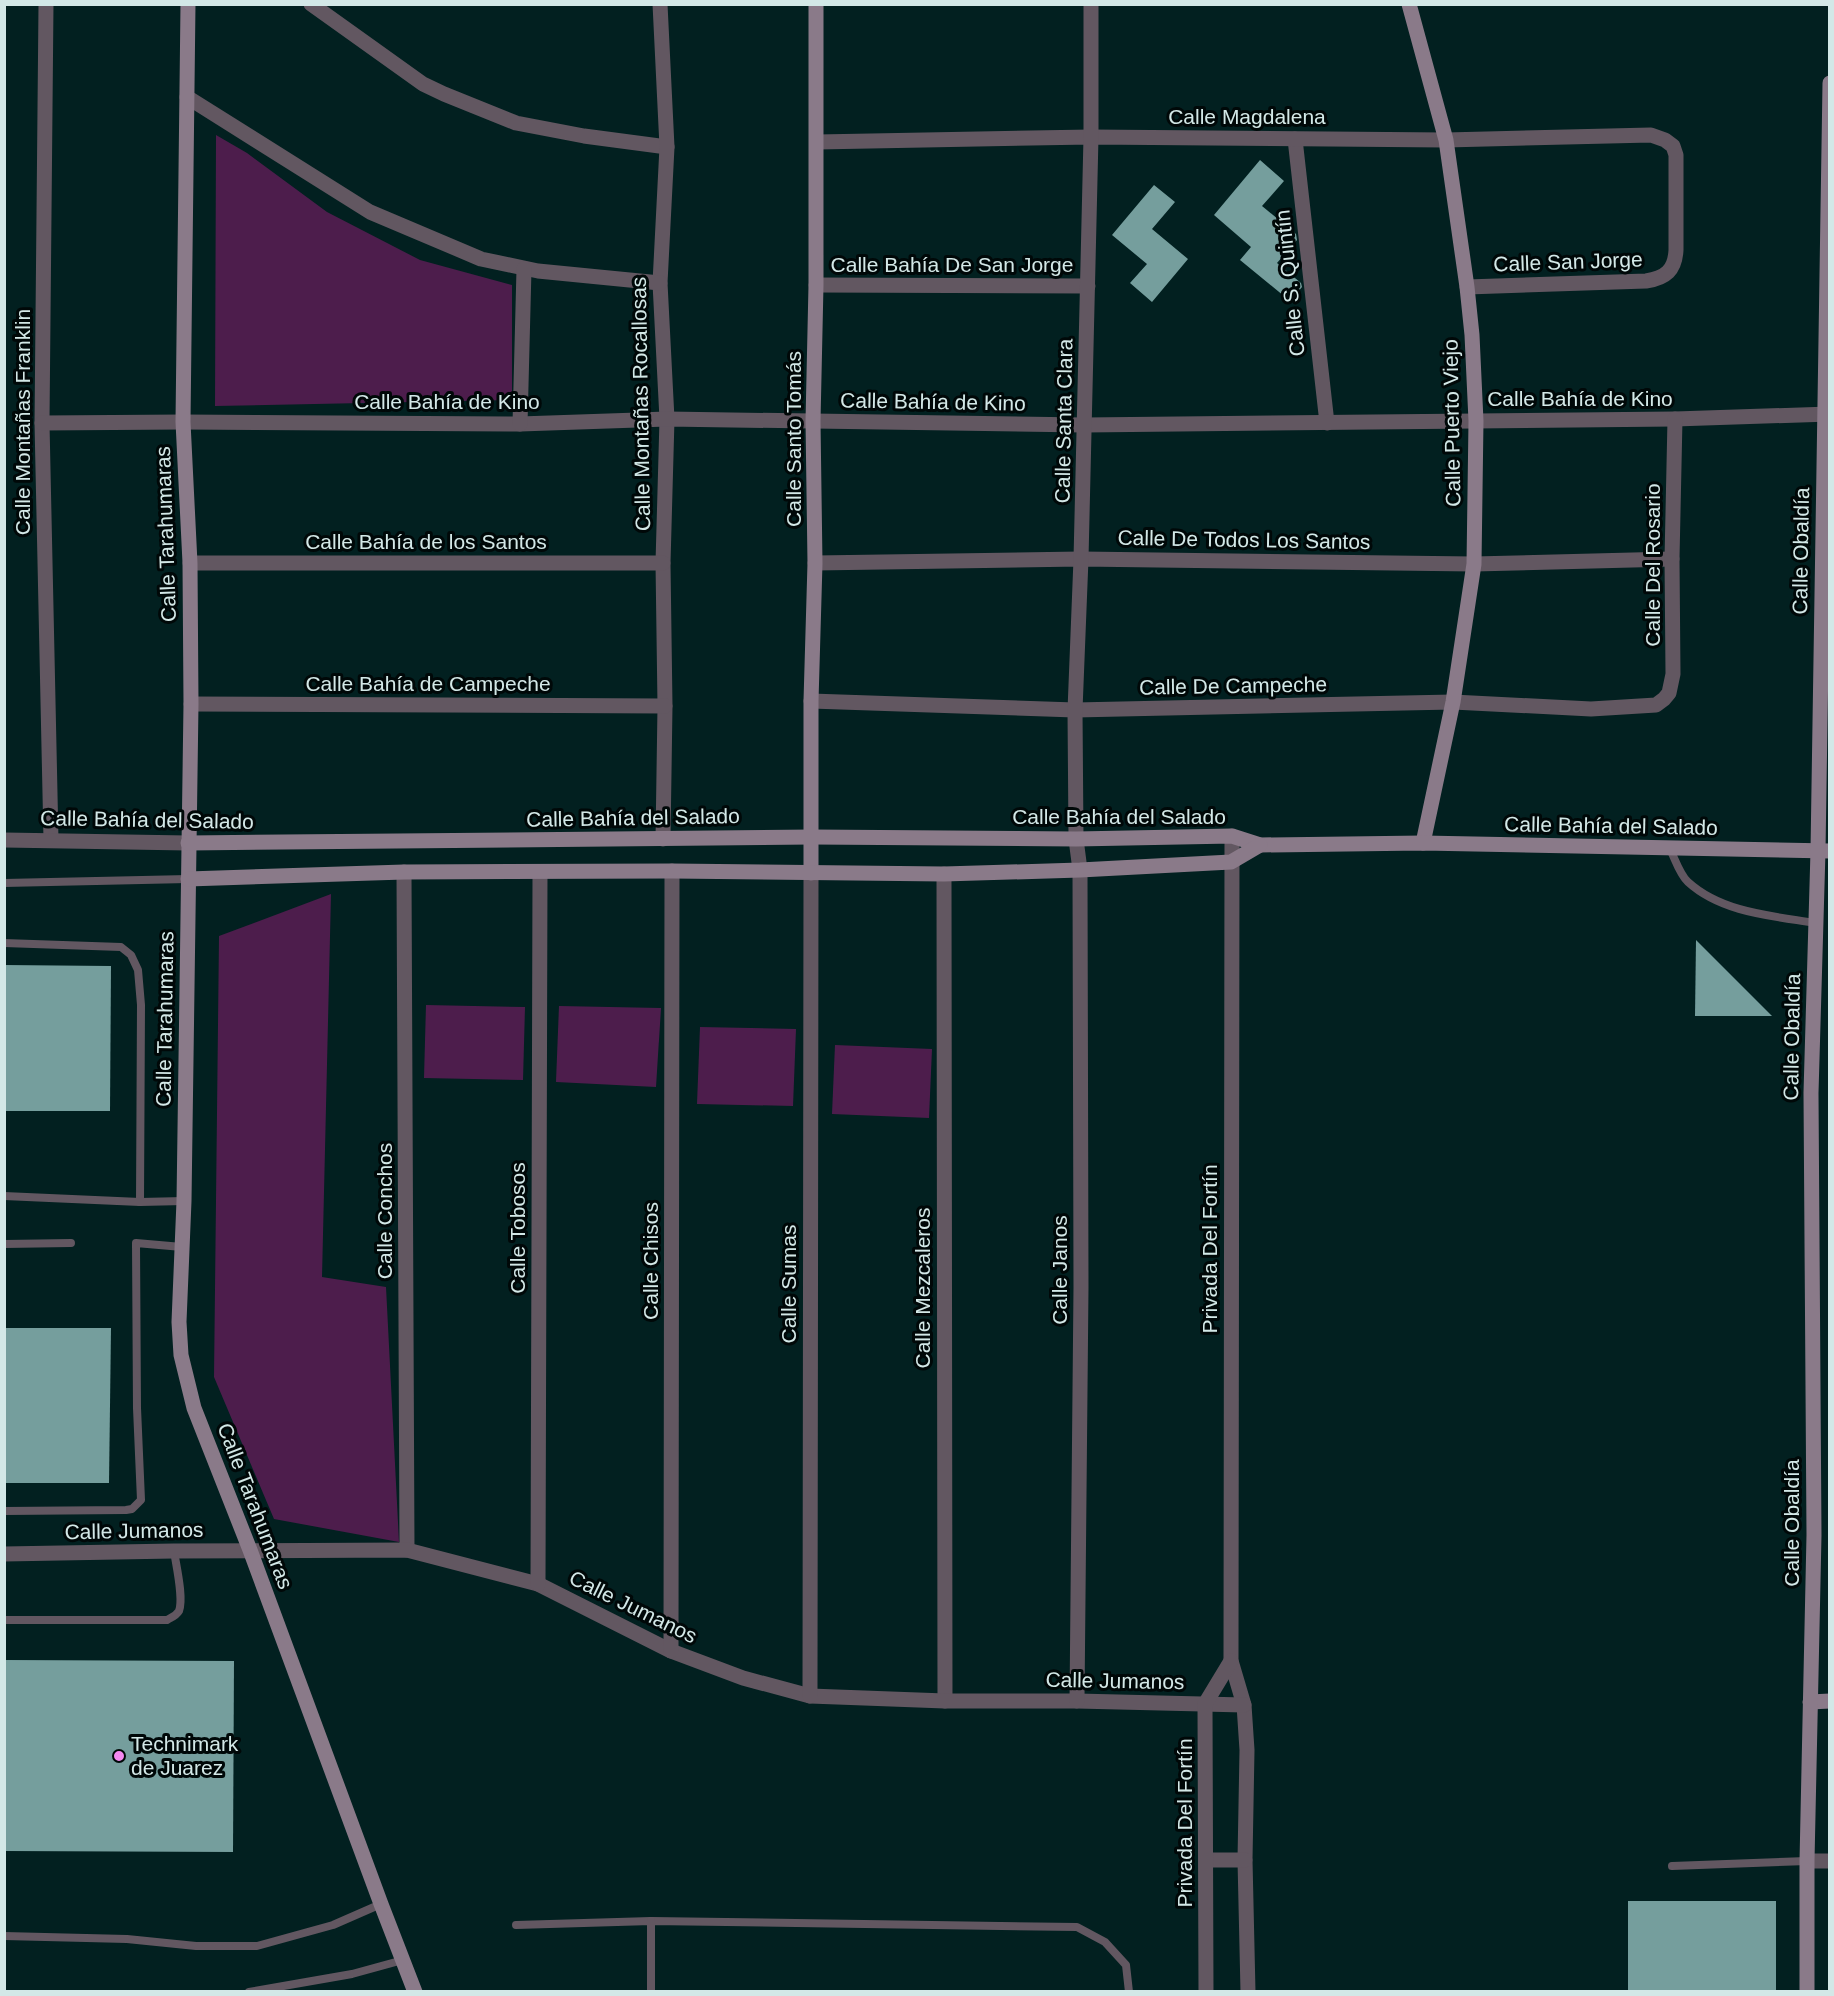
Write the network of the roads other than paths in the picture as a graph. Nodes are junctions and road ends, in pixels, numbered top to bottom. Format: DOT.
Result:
graph roads {
  1 [pos="46,4"];
  2 [pos="188,4"];
  3 [pos="312,4"];
  4 [pos="660,4"];
  5 [pos="816,4"];
  6 [pos="1091,4"];
  7 [pos="1409,4"];
  8 [pos="1830,83"];
  9 [pos="187,98"];
  10 [pos="1091,137"];
  11 [pos="1295,139"];
  12 [pos="1446,140"];
  13 [pos="817,142"];
  14 [pos="667,147"];
  15 [pos="524,269"];
  16 [pos="1669,272"];
  17 [pos="660,283"];
  18 [pos="816,285"];
  19 [pos="1088,286"];
  20 [pos="1467,287"];
  21 [pos="1826,414"];
  22 [pos="667,419"];
  23 [pos="1675,419"];
  24 [pos="813,421"];
  25 [pos="1476,421"];
  26 [pos="183,422"];
  27 [pos="42,423"];
  28 [pos="1327,423"];
  29 [pos="520,424"];
  30 [pos="1084,425"];
  31 [pos="1081,559"];
  32 [pos="1672,559"];
  33 [pos="190,563"];
  34 [pos="663,563"];
  35 [pos="815,563"];
  36 [pos="1474,564"];
  37 [pos="811,700"];
  38 [pos="1453,702"];
  39 [pos="190,704"];
  40 [pos="1656,705"];
  41 [pos="665,706"];
  42 [pos="1075,710"];
  43 [pos="1232,836"];
  44 [pos="812,837"];
  45 [pos="663,839"];
  46 [pos="1076,839"];
  47 [pos="4,840"];
  48 [pos="51,840"];
  49 [pos="188,843"];
  50 [pos="1423,843"];
  51 [pos="1260,845"];
  52 [pos="1670,849"];
  53 [pos="1824,851"];
  54 [pos="1231,862"];
  55 [pos="1080,870"];
  56 [pos="672,871"];
  57 [pos="404,872"];
  58 [pos="540,872"];
  59 [pos="811,873"];
  60 [pos="944,874"];
  61 [pos="188,879"];
  62 [pos="4,883"];
  63 [pos="1816,923"];
  64 [pos="4,943"];
  65 [pos="4,1196"];
  66 [pos="184,1201"];
  67 [pos="140,1202"];
  68 [pos="4,1244"];
  69 [pos="70,1244"];
  70 [pos="182,1247"];
  71 [pos="4,1511"];
  72 [pos="250,1550"];
  73 [pos="407,1550"];
  74 [pos="174,1551"];
  75 [pos="4,1554"];
  76 [pos="538,1584"];
  77 [pos="4,1620"];
  78 [pos="672,1651"];
  79 [pos="1231,1661"];
  80 [pos="810,1695"];
  81 [pos="945,1701"];
  82 [pos="1077,1701"];
  83 [pos="1830,1701"];
  84 [pos="1810,1702"];
  85 [pos="1205,1704"];
  86 [pos="1244,1705"];
  87 [pos="1207,1860"];
  88 [pos="1245,1860"];
  89 [pos="1830,1860"];
  90 [pos="1807,1861"];
  91 [pos="1672,1866"];
  92 [pos="381,1904"];
  93 [pos="651,1921"];
  94 [pos="516,1925"];
  95 [pos="4,1936"];
  96 [pos="403,1960"];
  97 [pos="249,1992"];
  98 [pos="416,1992"];
  99 [pos="651,1992"];
  100 [pos="1129,1992"];
  101 [pos="1206,1992"];
  102 [pos="1248,1992"];
  103 [pos="1807,1992"];
  1 -- 27 [label="street, Calle Montañas Franklin"];
  2 -- 9 [label="street, Calle Tarahumaras"];
  3 -- 14 [label="street"];
  4 -- 14 [label="street, Calle Montañas Rocallosas"];
  5 -- 13 [label="street, Calle Santo Tomás"];
  6 -- 10 [label="street, Calle Santa Clara"];
  7 -- 12 [label="street, Calle Puerto Viejo"];
  8 -- 21 [label="street, Calle Obaldía"];
  9 -- 15 [label="street"];
  9 -- 26 [label="street, Calle Tarahumaras"];
  10 -- 11 [label="street, Calle Magdalena"];
  10 -- 13 [label="street, Calle Magdalena"];
  10 -- 19 [label="street, Calle Santa Clara"];
  11 -- 12 [label="street, Calle Magdalena"];
  11 -- 28 [label="street, Calle S. Quintín"];
  12 -- 16 [label="street, Calle Magdalena"];
  12 -- 20 [label="street, Calle Puerto Viejo"];
  13 -- 18 [label="street, Calle Santo Tomás"];
  14 -- 17 [label="street, Calle Montañas Rocallosas"];
  15 -- 17 [label="street"];
  15 -- 29 [label="street"];
  16 -- 20 [label="street, Calle San Jorge"];
  17 -- 22 [label="street, Calle Montañas Rocallosas"];
  18 -- 19 [label="street, Calle Bahía De San Jorge"];
  18 -- 24 [label="street, Calle Santo Tomás"];
  19 -- 30 [label="street, Calle Santa Clara"];
  20 -- 25 [label="street, Calle Puerto Viejo"];
  21 -- 23 [label="street, Calle Bahía de Kino"];
  21 -- 53 [label="street, Calle Obaldía"];
  22 -- 24 [label="street, Calle Bahía de Kino"];
  22 -- 29 [label="street, Calle Bahía de Kino"];
  22 -- 34 [label="street, Calle Montañas Rocallosas"];
  23 -- 25 [label="street, Calle Bahía de Kino"];
  23 -- 32 [label="street, Calle Del Rosario"];
  24 -- 30 [label="street, Calle Bahía de Kino"];
  24 -- 35 [label="street, Calle Santo Tomás"];
  25 -- 28 [label="street, Calle Bahía de Kino"];
  25 -- 36 [label="street, Calle Puerto Viejo"];
  26 -- 27 [label="street, Calle Bahía de Kino"];
  26 -- 29 [label="street, Calle Bahía de Kino"];
  26 -- 33 [label="street, Calle Tarahumaras"];
  27 -- 48 [label="street, Calle Montañas Franklin"];
  28 -- 30 [label="street, Calle Bahía de Kino"];
  30 -- 31 [label="street, Calle Santa Clara"];
  31 -- 35 [label="street, Calle De Todos Los Santos"];
  31 -- 36 [label="street, Calle De Todos Los Santos"];
  31 -- 42 [label="street, Calle Santa Clara"];
  32 -- 36 [label="street, Calle De Todos Los Santos"];
  32 -- 40 [label="street, Calle Del Rosario"];
  33 -- 34 [label="street, Calle Bahía de los Santos"];
  33 -- 39 [label="street, Calle Tarahumaras"];
  34 -- 41 [label="street, Calle Montañas Rocallosas"];
  35 -- 37 [label="street, Calle Santo Tomás"];
  36 -- 38 [label="street, Calle Puerto Viejo"];
  37 -- 42 [label="street, Calle De Campeche"];
  37 -- 44 [label="street, Calle Santo Tomás"];
  38 -- 40 [label="street, Calle De Campeche"];
  38 -- 42 [label="street, Calle De Campeche"];
  38 -- 50 [label="street, Calle Puerto Viejo"];
  39 -- 41 [label="street, Calle Bahía de Campeche"];
  39 -- 49 [label="street, Calle Tarahumaras"];
  41 -- 45 [label="street, Calle Montañas Rocallosas"];
  42 -- 46 [label="street, Calle Santa Clara"];
  43 -- 46 [label="street, Calle Bahía del Salado"];
  43 -- 51 [label="street, Calle Bahía del Salado"];
  43 -- 54 [label="street, Privada Del Fortín"];
  44 -- 45 [label="street, Calle Bahía del Salado"];
  44 -- 46 [label="street, Calle Bahía del Salado"];
  44 -- 59 [label="street, Calle Santo Tomás"];
  45 -- 49 [label="street, Calle Bahía del Salado"];
  46 -- 55 [label="street, Calle Janos"];
  47 -- 48 [label="street, Calle Bahía del Salado"];
  48 -- 49 [label="street, Calle Bahía del Salado"];
  49 -- 61 [label="street, Calle Tarahumaras"];
  50 -- 51 [label="street, Calle Bahía del Salado"];
  50 -- 52 [label="street, Calle Bahía del Salado"];
  51 -- 54 [label="street, Calle Bahía del Salado"];
  52 -- 53 [label="street, Calle Bahía del Salado"];
  52 -- 63 [label="lane"];
  53 -- 63 [label="street, Calle Obaldía"];
  54 -- 55 [label="street, Calle Bahía del Salado"];
  54 -- 79 [label="street, Privada Del Fortín"];
  55 -- 60 [label="street, Calle Bahía del Salado"];
  55 -- 82 [label="street, Calle Janos"];
  56 -- 58 [label="street, Calle Bahía del Salado"];
  56 -- 59 [label="street, Calle Bahía del Salado"];
  56 -- 78 [label="street, Calle Chisos"];
  57 -- 58 [label="street, Calle Bahía del Salado"];
  57 -- 61 [label="street, Calle Bahía del Salado"];
  57 -- 73 [label="street, Calle Conchos"];
  58 -- 76 [label="street, Calle Tobosos"];
  59 -- 60 [label="street, Calle Bahía del Salado"];
  59 -- 80 [label="street, Calle Sumas"];
  60 -- 81 [label="street, Calle Mezcaleros"];
  61 -- 62 [label="lane"];
  61 -- 66 [label="street, Calle Tarahumaras"];
  63 -- 84 [label="street, Calle Obaldía"];
  64 -- 67 [label="lane"];
  65 -- 67 [label="lane"];
  66 -- 67 [label="lane"];
  66 -- 70 [label="street, Calle Tarahumaras"];
  68 -- 69 [label="lane"];
  70 -- 71 [label="lane"];
  70 -- 72 [label="street, Calle Tarahumaras"];
  72 -- 73 [label="street, Calle Jumanos"];
  72 -- 74 [label="street, Calle Jumanos"];
  72 -- 92 [label="street, Calle Tarahumaras"];
  73 -- 76 [label="street, Calle Jumanos"];
  74 -- 75 [label="street, Calle Jumanos"];
  74 -- 77 [label="lane"];
  76 -- 78 [label="street, Calle Jumanos"];
  78 -- 80 [label="street, Calle Jumanos"];
  79 -- 85 [label="street"];
  79 -- 86 [label="street, Privada Del Fortín"];
  80 -- 81 [label="street, Calle Jumanos"];
  81 -- 82 [label="street, Calle Jumanos"];
  82 -- 85 [label="street, Calle Jumanos"];
  83 -- 84 [label="street"];
  84 -- 90 [label="street, Calle Obaldía"];
  85 -- 86 [label="street, Calle Jumanos"];
  85 -- 87 [label="street, Privada Del Fortín"];
  86 -- 88 [label="street, Privada Del Fortín"];
  87 -- 88 [label="street"];
  87 -- 101 [label="street, Privada Del Fortín"];
  88 -- 102 [label="street, Privada Del Fortín"];
  89 -- 90 [label="street"];
  90 -- 91 [label="lane"];
  90 -- 103 [label="street, Calle Obaldía"];
  92 -- 95 [label="lane"];
  92 -- 96 [label="street, Calle Tarahumaras"];
  93 -- 94 [label="lane"];
  93 -- 99 [label="lane"];
  93 -- 100 [label="lane"];
  96 -- 97 [label="lane"];
  96 -- 98 [label="street, Calle Tarahumaras"];
}
